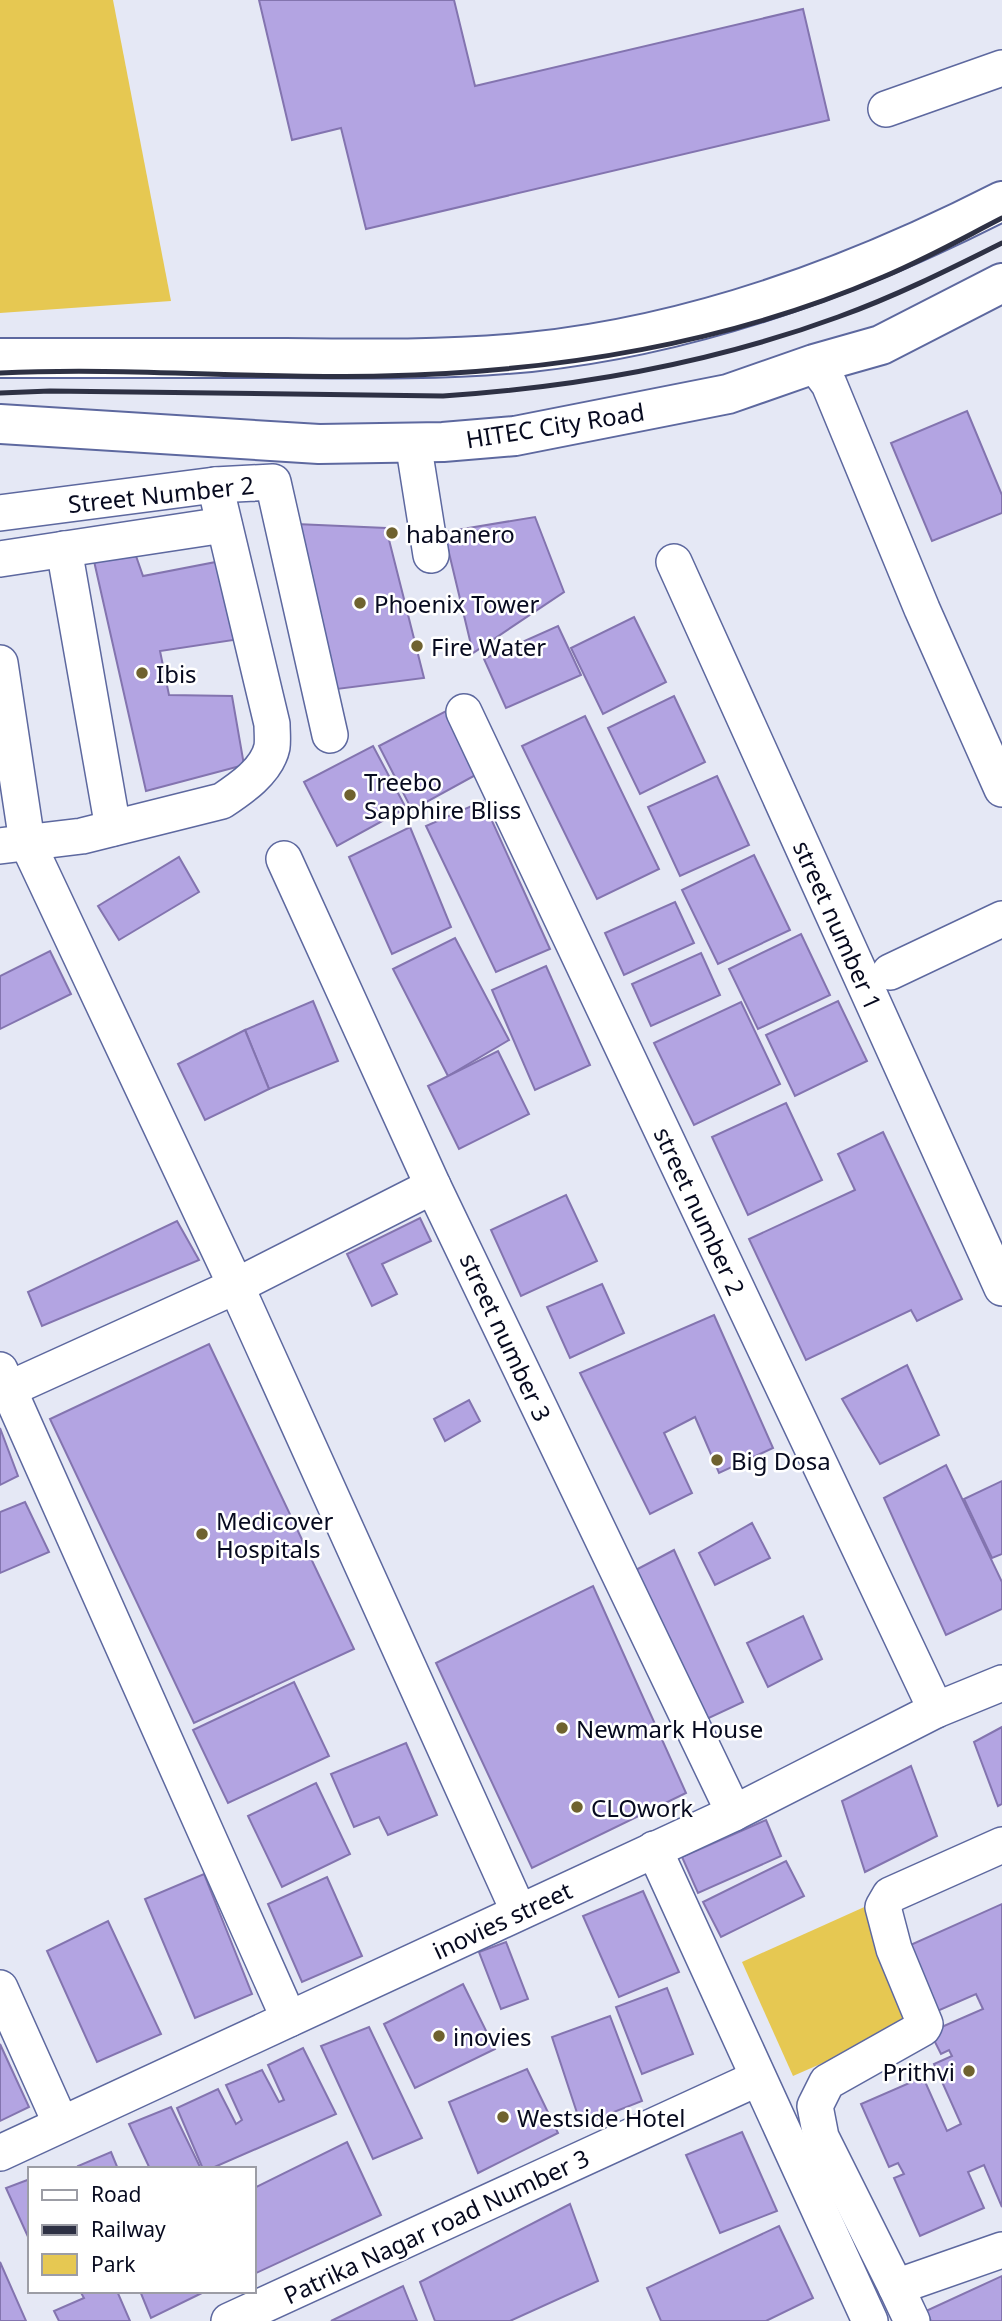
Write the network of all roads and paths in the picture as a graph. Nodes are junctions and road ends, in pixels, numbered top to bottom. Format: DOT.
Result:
graph roads {
  1 [pos="1002,68"];
  2 [pos="886,109"];
  3 [pos="1002,201"];
  4 [pos="1002,284"];
  5 [pos="0,358"];
  6 [pos="814,364"];
  7 [pos="0,424"];
  8 [pos="413,442"];
  9 [pos="215,485"];
  10 [pos="0,513"];
  11 [pos="224,525"];
  12 [pos="64,549"];
  13 [pos="431,555"];
  14 [pos="0,559"];
  15 [pos="674,562"];
  16 [pos="0,663"];
  17 [pos="464,712"];
  18 [pos="335,725"];
  19 [pos="1002,789"];
  20 [pos="113,828"];
  21 [pos="14,844"];
  22 [pos="284,859"];
  23 [pos="1002,919"];
  24 [pos="890,972"];
  25 [pos="433,1186"];
  26 [pos="236,1286"];
  27 [pos="1002,1288"];
  28 [pos="5,1379"];
  29 [pos="1002,1682"];
  30 [pos="936,1710"];
  31 [pos="734,1813"];
  32 [pos="1002,1845"];
  33 [pos="654,1849"];
  34 [pos="519,1912"];
  35 [pos="0,1988"];
  36 [pos="289,2019"];
  37 [pos="758,2078"];
  38 [pos="61,2124"];
  39 [pos="0,2153"];
  40 [pos="1002,2250"];
  41 [pos="896,2287"];
  42 [pos="229,2321"];
  43 [pos="870,2321"];
  44 [pos="912,2321"];
  1 -- 2 [label="street"];
  3 -- 5 [label="main road"];
  4 -- 6 [label="main road, HITEC City Road"];
  6 -- 8 [label="main road, HITEC City Road"];
  6 -- 19 [label="street"];
  7 -- 8 [label="main road, HITEC City Road"];
  8 -- 13 [label="street"];
  9 -- 10 [label="street, Street Number 2"];
  9 -- 11 [label="street"];
  9 -- 18 [label="street, Street Number 2"];
  11 -- 12 [label="street"];
  11 -- 20 [label="street"];
  12 -- 14 [label="street"];
  12 -- 20 [label="street"];
  15 -- 27 [label="street, street number 1"];
  16 -- 21 [label="street"];
  17 -- 30 [label="street, street number 2"];
  20 -- 21 [label="street"];
  21 -- 26 [label="street"];
  22 -- 25 [label="street, street number 3"];
  23 -- 24 [label="street"];
  25 -- 26 [label="street"];
  25 -- 31 [label="street, street number 3"];
  26 -- 28 [label="street"];
  26 -- 34 [label="street"];
  28 -- 36 [label="street"];
  29 -- 30 [label="street, inovies street"];
  30 -- 31 [label="street, inovies street"];
  31 -- 33 [label="street, inovies street"];
  32 -- 41 [label="street"];
  33 -- 34 [label="street, inovies street"];
  33 -- 37 [label="street"];
  34 -- 36 [label="street, inovies street"];
  35 -- 38 [label="street"];
  36 -- 38 [label="street, inovies street"];
  37 -- 42 [label="street, Patrika Nagar road Number 3"];
  37 -- 43 [label="street"];
  38 -- 39 [label="street, inovies street"];
  40 -- 41 [label="street"];
  41 -- 44 [label="street"];
}
